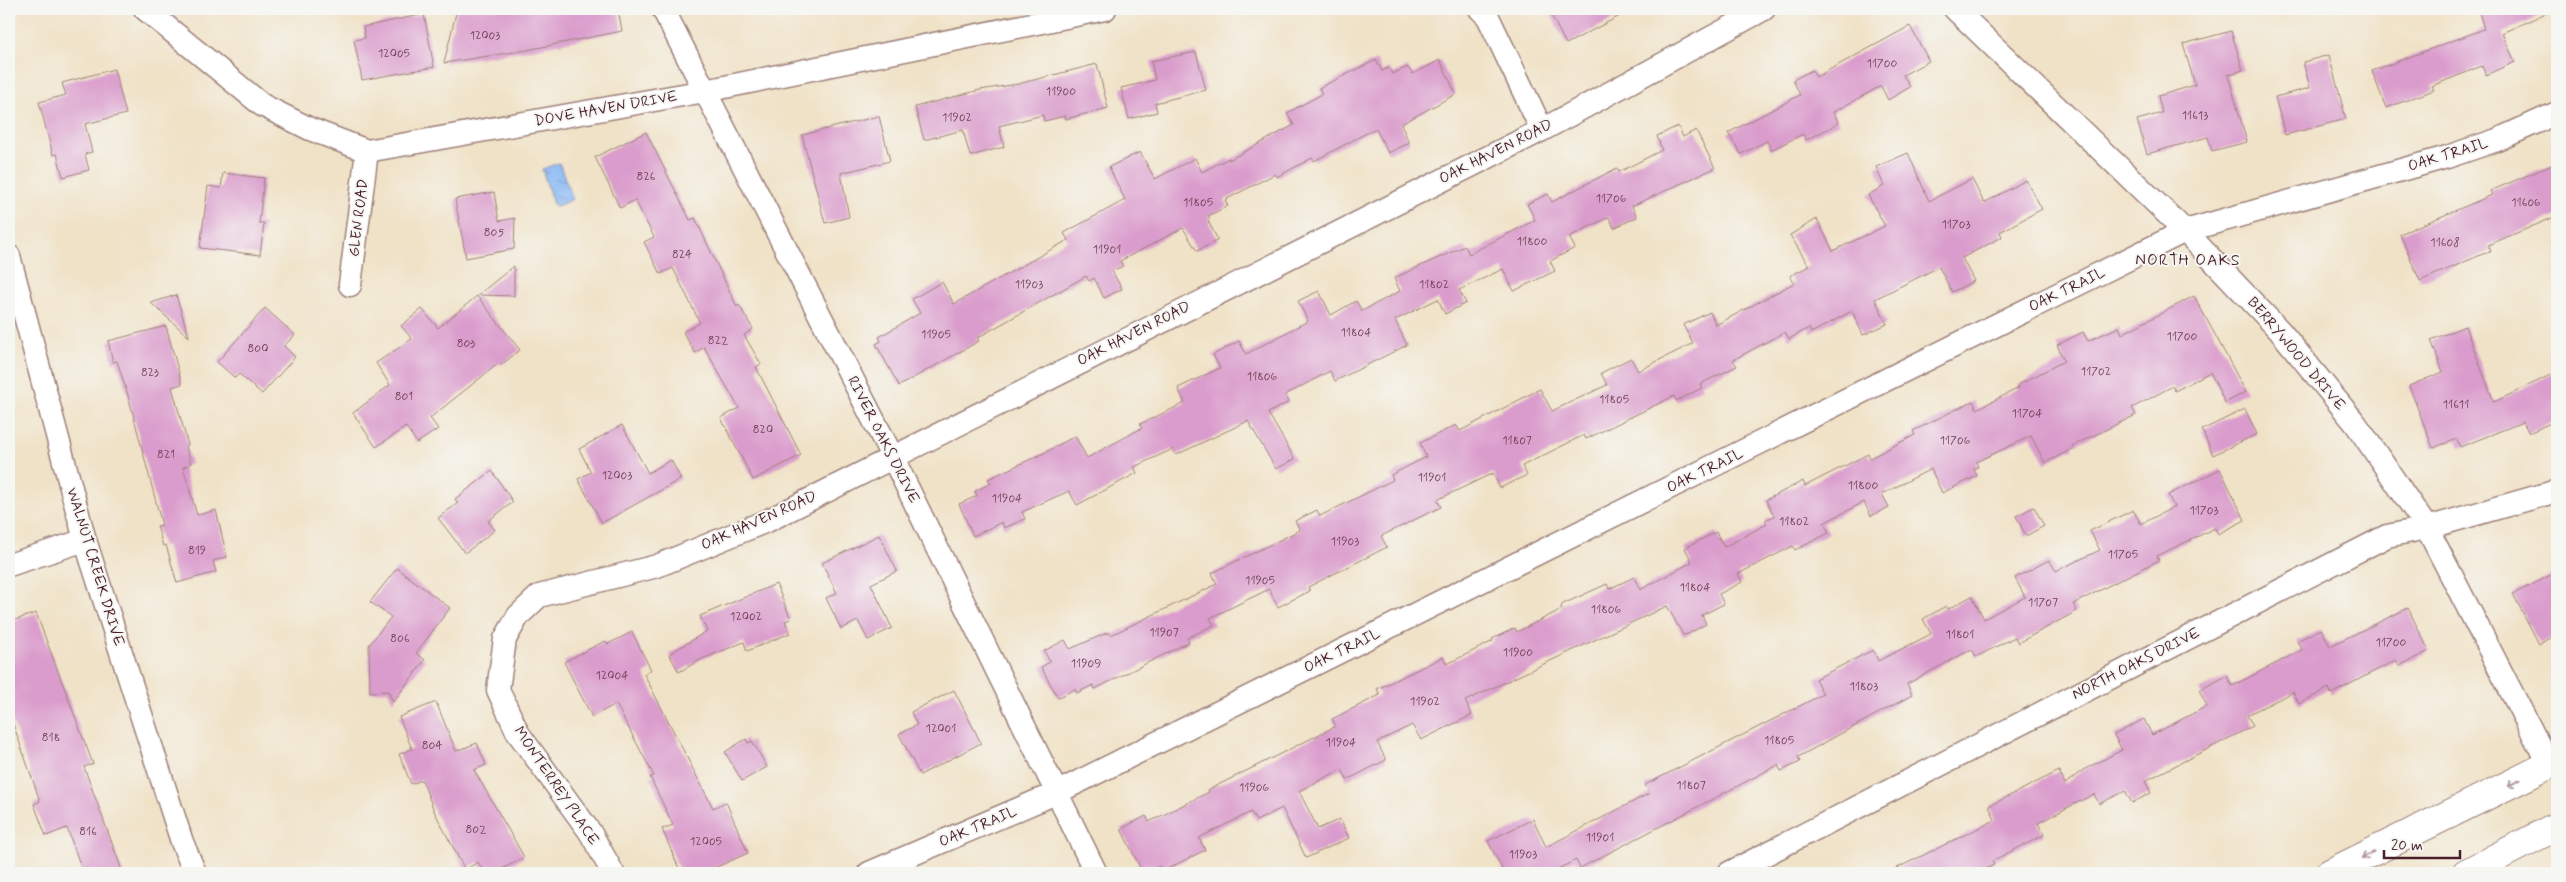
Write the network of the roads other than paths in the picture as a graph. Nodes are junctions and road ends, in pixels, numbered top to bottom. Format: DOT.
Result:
graph roads {
  1 [pos="145,9"];
  2 [pos="664,9"];
  3 [pos="1105,9"];
  4 [pos="1480,9"];
  5 [pos="1764,9"];
  6 [pos="1955,9"];
  7 [pos="705,91"];
  8 [pos="2557,113"];
  9 [pos="1542,130"];
  10 [pos="367,151"];
  11 [pos="2185,231"];
  12 [pos="9,256"];
  13 [pos="350,285"];
  14 [pos="892,456"];
  15 [pos="2557,491"];
  16 [pos="2427,528"];
  17 [pos="85,540"];
  18 [pos="9,564"];
  19 [pos="505,639"];
  20 [pos="2553,763"];
  21 [pos="1056,793"];
  22 [pos="2557,826"];
  23 [pos="195,873"];
  24 [pos="612,873"];
  25 [pos="869,873"];
  26 [pos="1096,873"];
  27 [pos="1729,873"];
  28 [pos="2330,873"];
  29 [pos="2466,873"];
  1 -- 10 [label="street"];
  2 -- 7 [label="street, RIVER OAKS DRIVE"];
  3 -- 7 [label="street, DOVE HAVEN DRIVE"];
  4 -- 9 [label="street"];
  5 -- 9 [label="street, OAK HAVEN ROAD"];
  6 -- 11 [label="street, BERRYWOOD DRIVE"];
  7 -- 10 [label="street, DOVE HAVEN DRIVE"];
  7 -- 14 [label="street, RIVER OAKS DRIVE"];
  8 -- 11 [label="street, OAK TRAIL"];
  9 -- 14 [label="street, OAK HAVEN ROAD"];
  10 -- 13 [label="street, GLEN ROAD"];
  11 -- 16 [label="street, BERRYWOOD DRIVE"];
  11 -- 21 [label="street, OAK TRAIL"];
  12 -- 17 [label="street, WALNUT CREEK DRIVE"];
  14 -- 19 [label="street, OAK HAVEN ROAD"];
  14 -- 21 [label="street, RIVER OAKS DRIVE"];
  15 -- 16 [label="street, NORTH OAKS DRIVE"];
  16 -- 20 [label="street, BERRYWOOD DRIVE"];
  16 -- 27 [label="street, NORTH OAKS DRIVE"];
  17 -- 18 [label="street"];
  17 -- 23 [label="street, WALNUT CREEK DRIVE"];
  19 -- 24 [label="street, MONTERREY PLACE"];
  20 -- 28 [label="main road, one-way"];
  21 -- 25 [label="street, OAK TRAIL"];
  21 -- 26 [label="street, RIVER OAKS DRIVE"];
  22 -- 29 [label="main road"];
}
